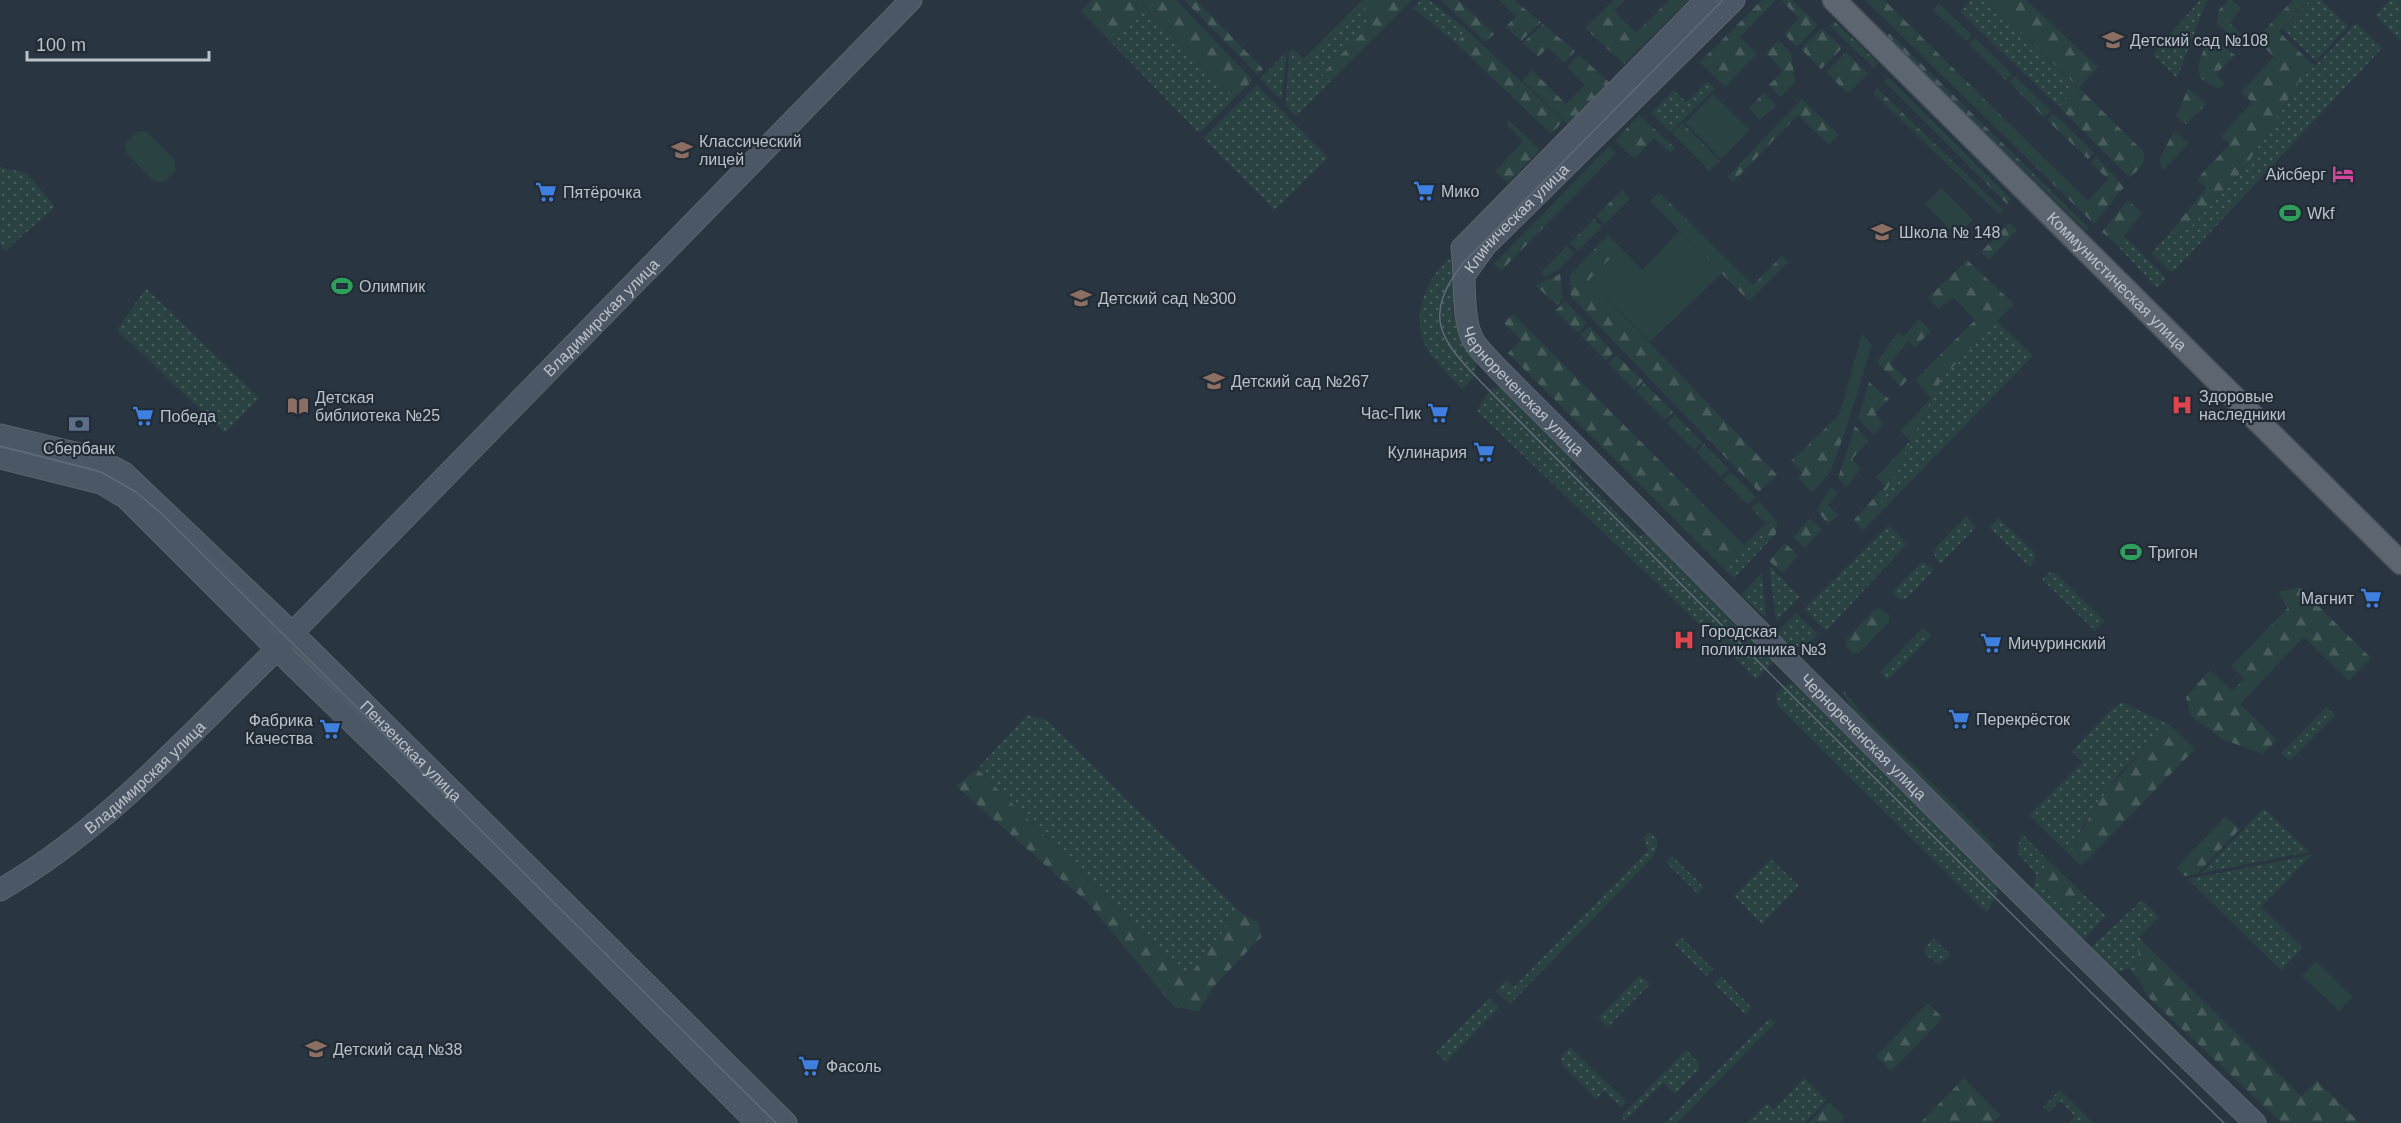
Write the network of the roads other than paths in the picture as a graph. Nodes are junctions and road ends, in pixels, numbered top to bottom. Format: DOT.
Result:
graph roads {
  1 [pos="911,0"];
  2 [pos="1706,0"];
  3 [pos="1734,0"];
  4 [pos="1834,0"];
  5 [pos="1465,274"];
  6 [pos="0,435"];
  7 [pos="0,458"];
  8 [pos="2401,564"];
  9 [pos="292,633"];
  10 [pos="276,648"];
  11 [pos="0,890"];
  12 [pos="756,1123"];
  13 [pos="786,1123"];
  14 [pos="2255,1123"];
  1 -- 9 [label="street, Владимирская улица"];
  2 -- 5 [label="street, Клиническая улица"];
  3 -- 5 [label="street, Клиническая улица"];
  4 -- 8 [label="main road, Коммунистическая улица"];
  5 -- 14 [label="street, Чернореченская улица"];
  6 -- 9 [label="street, Пензенская улица"];
  7 -- 10 [label="street, Пензенская улица"];
  9 -- 10 [label="street, Владимирская улица"];
  9 -- 13 [label="street, Пензенская улица"];
  10 -- 11 [label="street, Владимирская улица"];
  10 -- 12 [label="street, Пензенская улица"];
}
